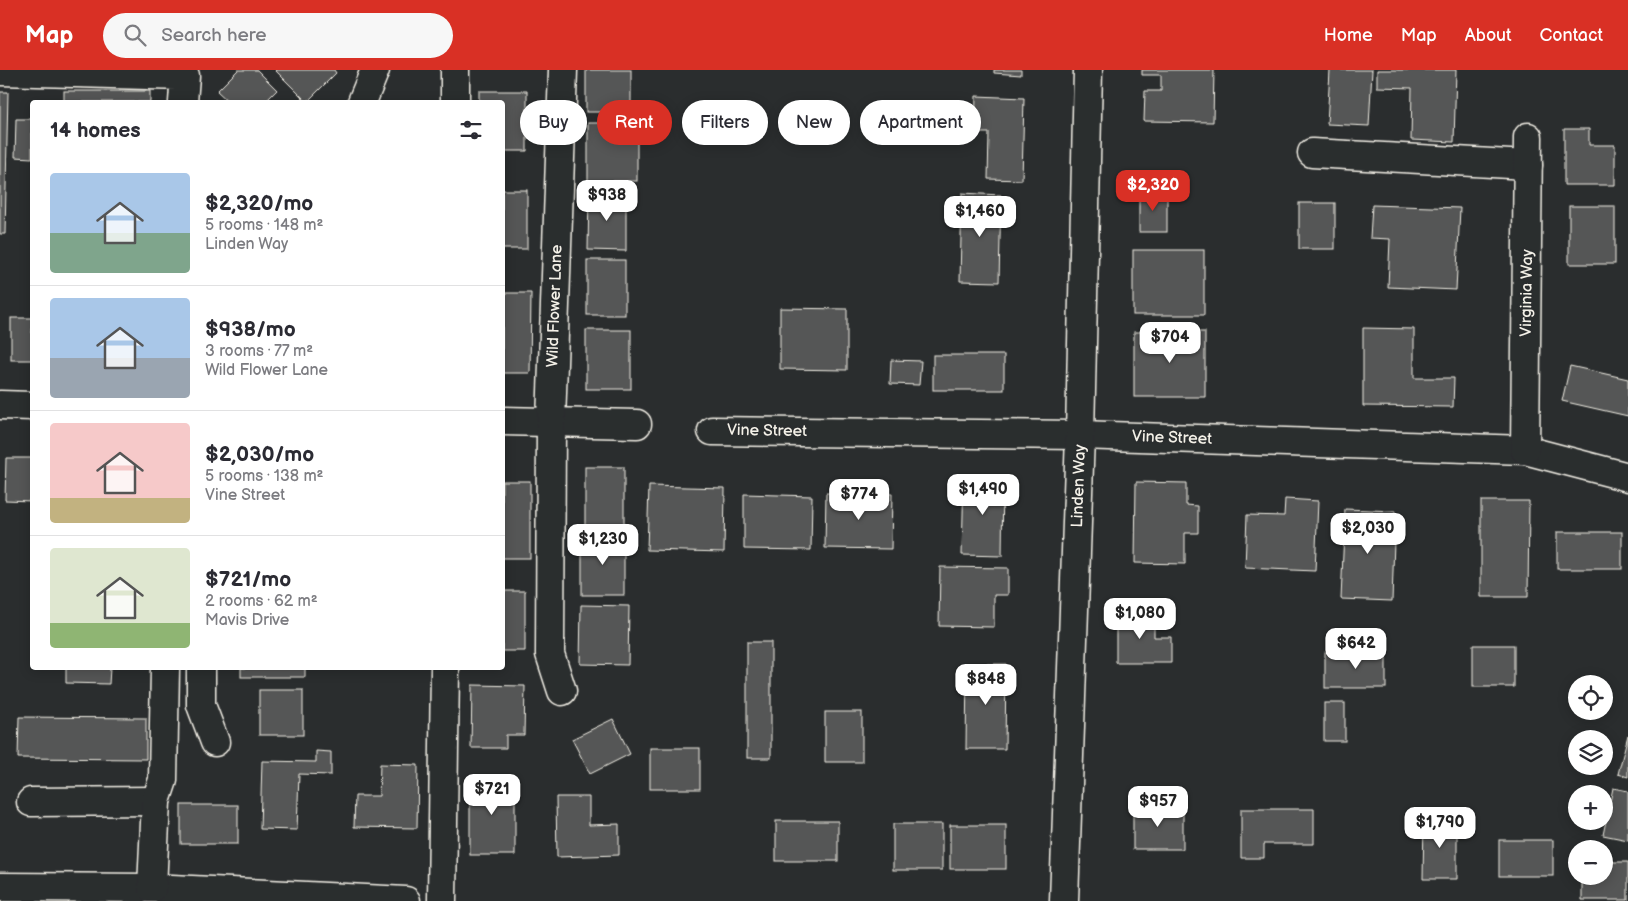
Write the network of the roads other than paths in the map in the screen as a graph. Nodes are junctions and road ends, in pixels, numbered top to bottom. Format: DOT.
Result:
graph roads {
  1 [pos="375,70"];
  2 [pos="455,70"];
  3 [pos="563,70"];
  4 [pos="1088,70"];
  5 [pos="0,71"];
  6 [pos="184,100"];
  7 [pos="363,100"];
  8 [pos="455,100"];
  9 [pos="1528,137"];
  10 [pos="1312,153"];
  11 [pos="1528,165"];
  12 [pos="0,405"];
  13 [pos="30,406"];
  14 [pos="505,421"];
  15 [pos="551,422"];
  16 [pos="638,424"];
  17 [pos="712,431"];
  18 [pos="1080,435"];
  19 [pos="1525,450"];
  20 [pos="1628,476"];
  21 [pos="165,670"];
  22 [pos="201,670"];
  23 [pos="445,670"];
  24 [pos="562,691"];
  25 [pos="215,742"];
  26 [pos="156,801"];
  27 [pos="31,802"];
  28 [pos="0,887"];
  29 [pos="152,888"];
  30 [pos="101,894"];
  31 [pos="406,901"];
  32 [pos="442,901"];
  33 [pos="1064,901"];
  1 -- 7 [label="street"];
  2 -- 8 [label="street"];
  3 -- 15 [label="street, Wild Flower Lane"];
  4 -- 18 [label="street, Linden Way"];
  5 -- 6 [label="street"];
  9 -- 11 [label="street, Virginia Way"];
  10 -- 11 [label="street"];
  11 -- 19 [label="street, Virginia Way"];
  12 -- 13 [label="street"];
  14 -- 15 [label="street"];
  15 -- 16 [label="street"];
  15 -- 24 [label="street, Wild Flower Lane"];
  17 -- 18 [label="street, Vine Street"];
  18 -- 19 [label="street, Vine Street"];
  18 -- 33 [label="street, Linden Way"];
  19 -- 20 [label="street, Vine Street"];
  21 -- 26 [label="street"];
  22 -- 25 [label="street"];
  23 -- 32 [label="street"];
  26 -- 27 [label="street"];
  26 -- 29 [label="street"];
  28 -- 30 [label="street"];
  29 -- 30 [label="street"];
  29 -- 31 [label="street"];
}
